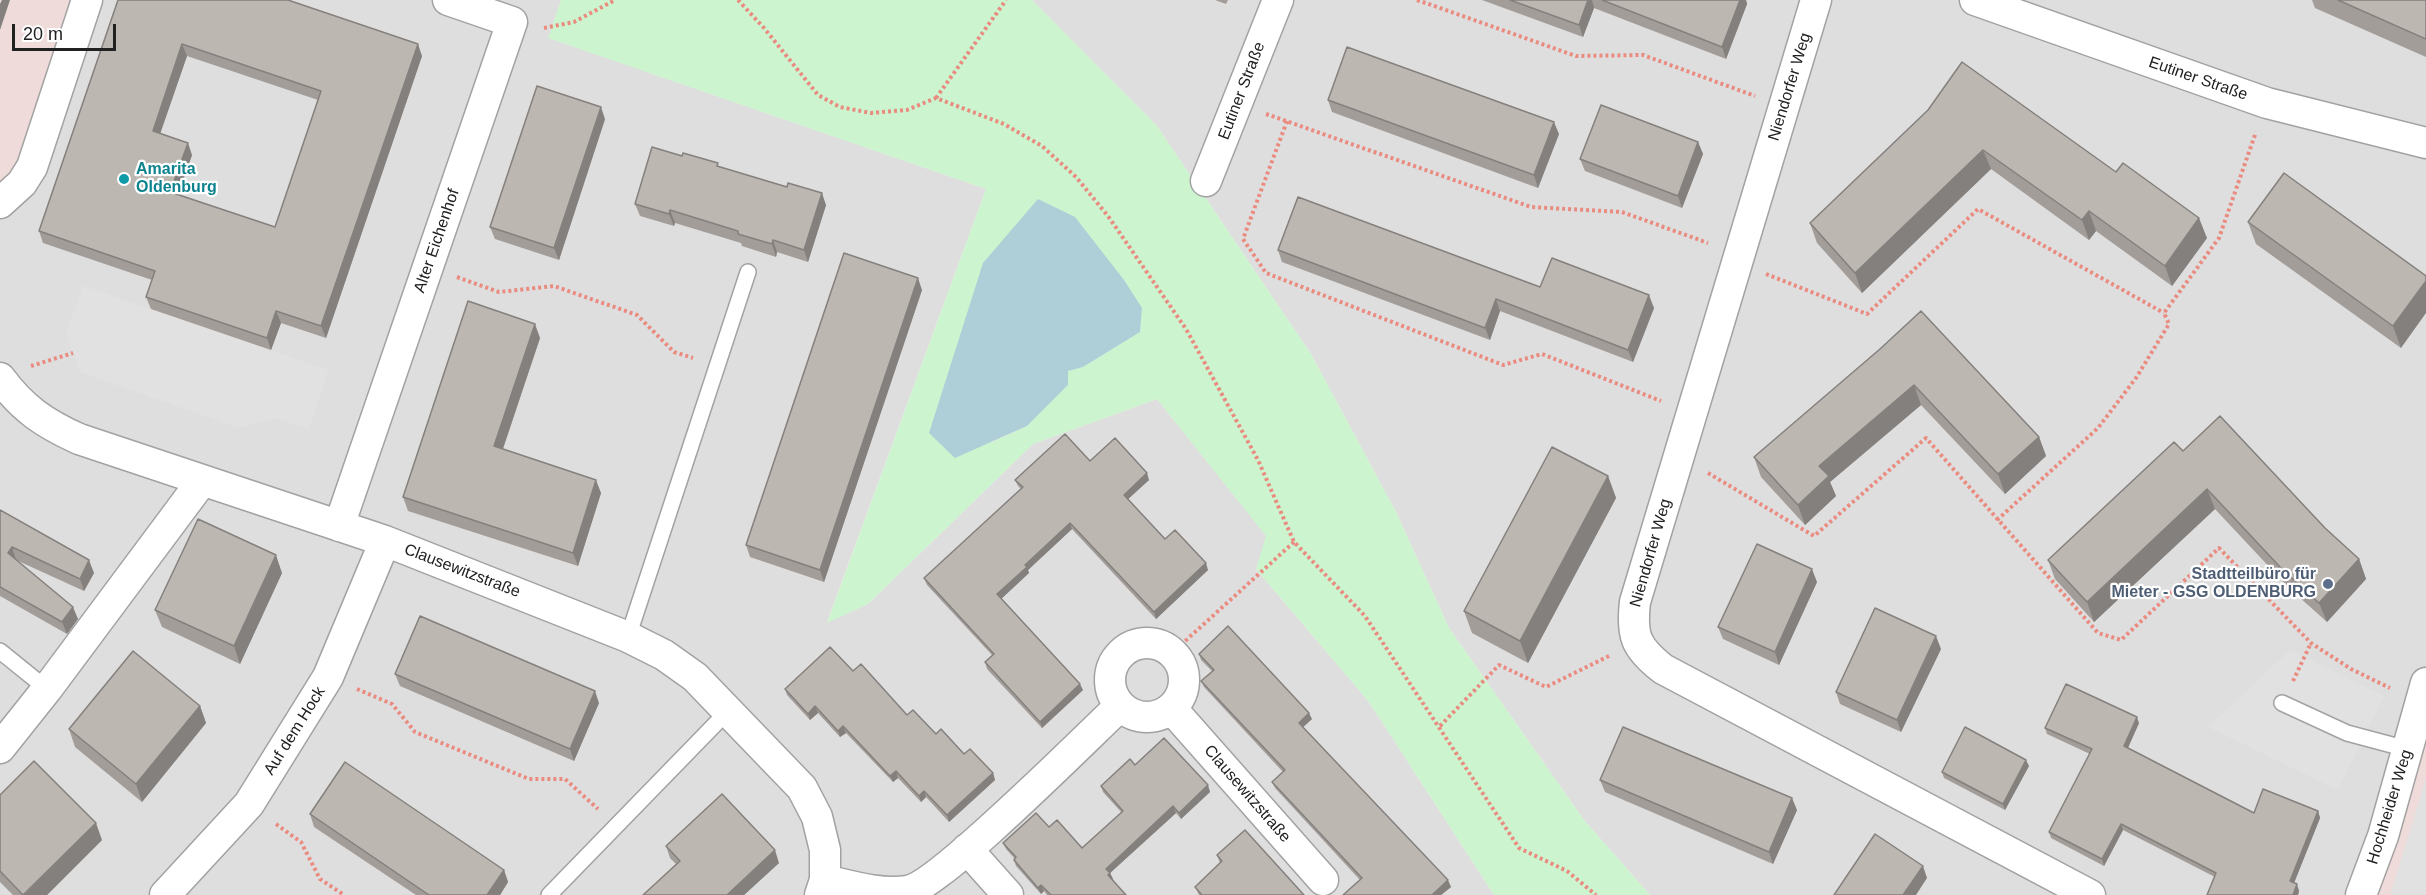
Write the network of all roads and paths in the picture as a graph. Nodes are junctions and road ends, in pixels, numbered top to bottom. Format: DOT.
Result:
graph roads {
  1 [pos="87,0"];
  2 [pos="448,0"];
  3 [pos="615,0"];
  4 [pos="738,0"];
  5 [pos="1006,0"];
  6 [pos="1278,0"];
  7 [pos="1417,0"];
  8 [pos="1816,0"];
  9 [pos="1975,0"];
  10 [pos="512,22"];
  11 [pos="936,98"];
  12 [pos="2267,103"];
  13 [pos="1237,104"];
  14 [pos="1784,107"];
  15 [pos="1287,121"];
  16 [pos="2426,142"];
  17 [pos="1206,181"];
  18 [pos="0,203"];
  19 [pos="1739,258"];
  20 [pos="428,268"];
  21 [pos="748,272"];
  22 [pos="2164,313"];
  23 [pos="73,353"];
  24 [pos="716,367"];
  25 [pos="10,374"];
  26 [pos="1692,413"];
  27 [pos="1679,455"];
  28 [pos="202,481"];
  29 [pos="1997,520"];
  30 [pos="339,526"];
  31 [pos="385,541"];
  32 [pos="1294,542"];
  33 [pos="628,637"];
  34 [pos="1637,642"];
  35 [pos="2311,642"];
  36 [pos="0,651"];
  37 [pos="1172,652"];
  38 [pos="328,677"];
  39 [pos="47,689"];
  40 [pos="2424,691"];
  41 [pos="2283,703"];
  42 [pos="1120,706"];
  43 [pos="1171,708"];
  44 [pos="729,710"];
  45 [pos="1440,726"];
  46 [pos="0,748"];
  47 [pos="2407,749"];
  48 [pos="249,804"];
  49 [pos="617,825"];
  50 [pos="967,849"];
  51 [pos="1323,880"];
  52 [pos="823,887"];
  53 [pos="165,895"];
  54 [pos="344,895"];
  55 [pos="549,895"];
  56 [pos="1008,895"];
  57 [pos="1596,895"];
  58 [pos="2090,895"];
  59 [pos="2361,895"];
  1 -- 18 [label="street"];
  2 -- 10 [label="street"];
  3 -- 10 [label="path"];
  4 -- 11 [label="path"];
  5 -- 11 [label="path"];
  6 -- 13 [label="street, Eutiner Straße"];
  7 -- 14 [label="path"];
  8 -- 14 [label="street, Niendorfer Weg"];
  9 -- 12 [label="street, Eutiner Straße"];
  10 -- 20 [label="street, Alter Eichenhof"];
  11 -- 32 [label="path"];
  12 -- 16 [label="street, Eutiner Straße"];
  12 -- 22 [label="path"];
  13 -- 15 [label="path"];
  13 -- 17 [label="street, Eutiner Straße"];
  14 -- 19 [label="street, Niendorfer Weg"];
  15 -- 19 [label="path"];
  15 -- 26 [label="path"];
  19 -- 22 [label="path"];
  19 -- 26 [label="street, Niendorfer Weg"];
  20 -- 24 [label="path"];
  20 -- 30 [label="street, Alter Eichenhof"];
  21 -- 24 [label="lane"];
  22 -- 29 [label="path"];
  23 -- 25 [label="path"];
  24 -- 33 [label="lane"];
  25 -- 28 [label="street, Clausewitzstraße"];
  26 -- 27 [label="street, Niendorfer Weg"];
  27 -- 29 [label="path"];
  27 -- 34 [label="street, Niendorfer Weg"];
  28 -- 30 [label="street, Clausewitzstraße"];
  28 -- 39 [label="street"];
  29 -- 35 [label="path"];
  30 -- 31 [label="street, Clausewitzstraße"];
  31 -- 33 [label="street, Clausewitzstraße"];
  31 -- 38 [label="street, Auf dem Hock"];
  32 -- 37 [label="path"];
  32 -- 45 [label="path"];
  33 -- 44 [label="street, Clausewitzstraße"];
  34 -- 45 [label="path"];
  34 -- 58 [label="street"];
  35 -- 40 [label="path"];
  35 -- 41 [label="path"];
  36 -- 39 [label="lane"];
  37 -- 42 [label="street"];
  37 -- 43 [label="street"];
  38 -- 48 [label="street, Auf dem Hock"];
  38 -- 49 [label="path"];
  39 -- 46 [label="street"];
  40 -- 47 [label="street, Hochheider Weg"];
  41 -- 47 [label="lane"];
  42 -- 43 [label="street"];
  42 -- 50 [label="street, Clausewitzstraße"];
  43 -- 51 [label="street, Clausewitzstraße"];
  44 -- 49 [label="lane"];
  44 -- 52 [label="street, Clausewitzstraße"];
  45 -- 57 [label="path"];
  47 -- 59 [label="street, Hochheider Weg"];
  48 -- 53 [label="street, Auf dem Hock"];
  48 -- 54 [label="path"];
  49 -- 55 [label="lane"];
  50 -- 52 [label="street, Clausewitzstraße"];
  50 -- 56 [label="street"];
}
